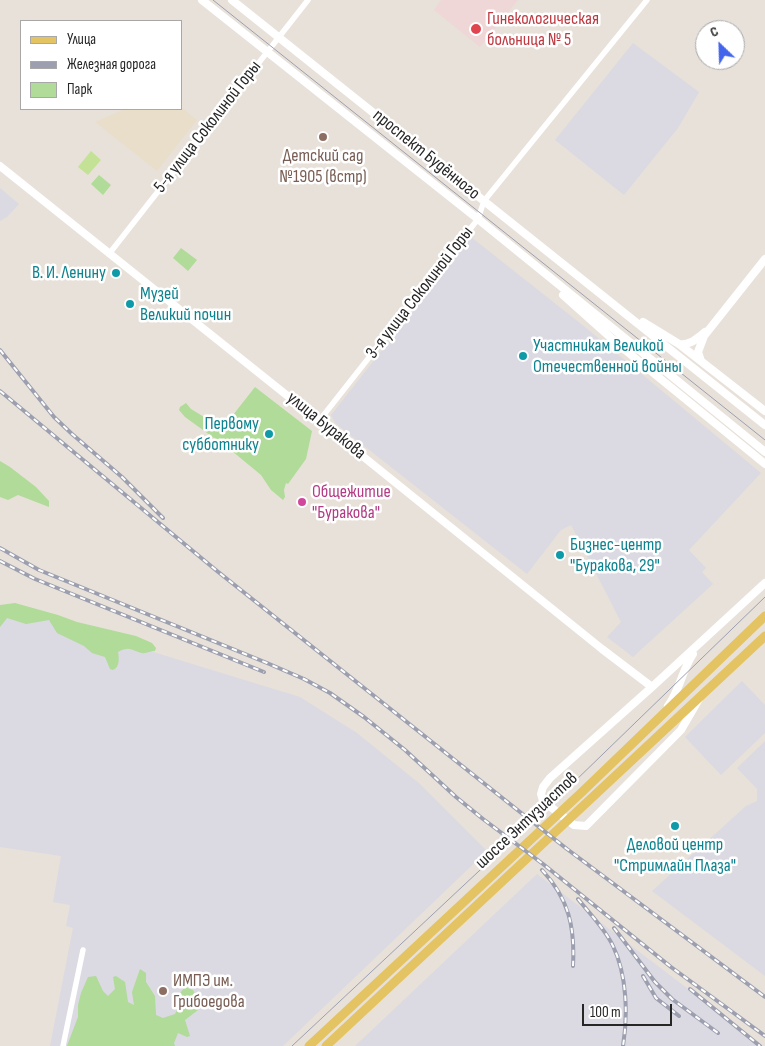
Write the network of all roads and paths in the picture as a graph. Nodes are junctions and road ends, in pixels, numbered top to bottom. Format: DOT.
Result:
graph roads {
  1 [pos="202,0"];
  2 [pos="232,0"];
  3 [pos="308,0"];
  4 [pos="646,0"];
  5 [pos="278,37"];
  6 [pos="267,50"];
  7 [pos="0,166"];
  8 [pos="484,201"];
  9 [pos="478,219"];
  10 [pos="109,254"];
  11 [pos="765,258"];
  12 [pos="533,265"];
  13 [pos="710,328"];
  14 [pos="662,338"];
  15 [pos="679,344"];
  16 [pos="701,361"];
  17 [pos="765,411"];
  18 [pos="320,420"];
  19 [pos="765,425"];
  20 [pos="765,452"];
  21 [pos="765,464"];
  22 [pos="765,583"];
  23 [pos="765,616"];
  24 [pos="765,636"];
  25 [pos="700,644"];
  26 [pos="652,688"];
  27 [pos="699,699"];
  28 [pos="661,716"];
  29 [pos="83,950"];
  30 [pos="63,1046"];
  31 [pos="309,1046"];
  32 [pos="326,1046"];
  1 -- 6 [label="main road, проспект Будённого"];
  2 -- 5 [label="main road, проспект Будённого"];
  3 -- 5 [label="street, 5-я улица Соколиной Горы"];
  4 -- 8 [label="street, 3-я улица Соколиной Горы"];
  5 -- 6 [label="street, 5-я улица Соколиной Горы"];
  5 -- 8 [label="main road, проспект Будённого"];
  6 -- 9 [label="main road, проспект Будённого"];
  6 -- 10 [label="street, 5-я улица Соколиной Горы"];
  7 -- 10 [label="main road, улица Буракова"];
  8 -- 9 [label="street, 3-я улица Соколиной Горы"];
  8 -- 14 [label="main road, проспект Будённого"];
  9 -- 12 [label="main road, проспект Будённого"];
  9 -- 18 [label="street, 3-я улица Соколиной Горы"];
  10 -- 18 [label="main road, улица Буракова"];
  11 -- 13 [label="main road"];
  12 -- 20 [label="main road, проспект Будённого"];
  12 -- 21 [label="main road, проспект Будённого"];
  13 -- 15 [label="main road"];
  13 -- 16 [label="main road"];
  14 -- 15 [label="main road, проспект Будённого"];
  14 -- 19 [label="main road, проспект Будённого"];
  15 -- 16 [label="main road, проспект Будённого"];
  16 -- 17 [label="main road, проспект Будённого"];
  18 -- 26 [label="main road, улица Буракова"];
  22 -- 25 [label="main road"];
  23 -- 28 [label="main road, шоссе Энтузиастов"];
  24 -- 27 [label="main road, шоссе Энтузиастов"];
  25 -- 26 [label="main road"];
  25 -- 28 [label="main road"];
  26 -- 27 [label="main road"];
  27 -- 32 [label="main road, шоссе Энтузиастов"];
  28 -- 31 [label="main road, шоссе Энтузиастов"];
  29 -- 30 [label="street"];
}
